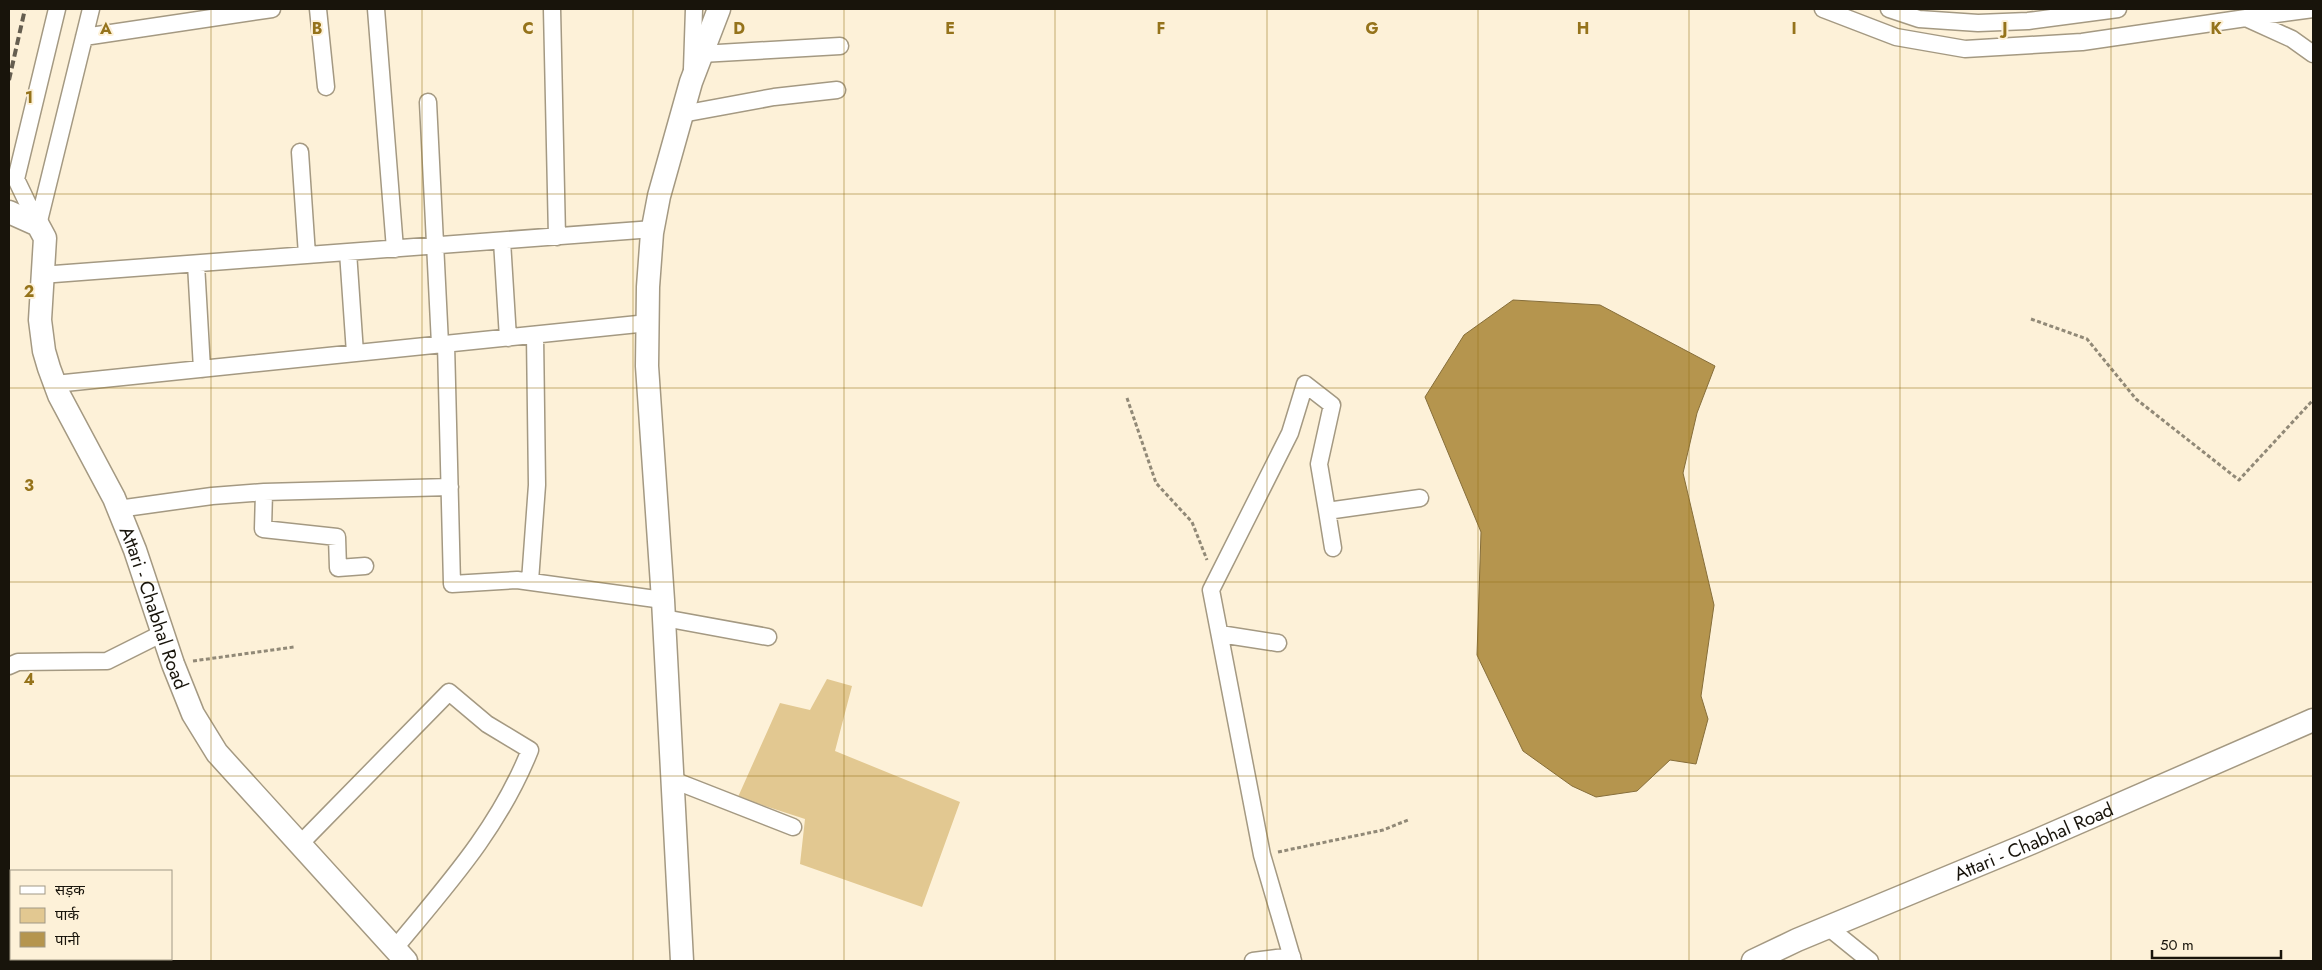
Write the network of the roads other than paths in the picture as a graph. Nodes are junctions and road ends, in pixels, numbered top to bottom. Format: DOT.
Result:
graph roads {
  1 [pos="57,9"];
  2 [pos="90,9"];
  3 [pos="272,9"];
  4 [pos="318,9"];
  5 [pos="376,9"];
  6 [pos="552,9"];
  7 [pos="694,9"];
  8 [pos="719,9"];
  9 [pos="1823,9"];
  10 [pos="1889,9"];
  11 [pos="2118,9"];
  12 [pos="2313,9"];
  13 [pos="2246,18"];
  14 [pos="84,37"];
  15 [pos="840,46"];
  16 [pos="701,54"];
  17 [pos="2313,54"];
  18 [pos="691,82"];
  19 [pos="326,87"];
  20 [pos="837,90"];
  21 [pos="428,102"];
  22 [pos="682,114"];
  23 [pos="300,152"];
  24 [pos="9,212"];
  25 [pos="38,225"];
  26 [pos="653,229"];
  27 [pos="557,237"];
  28 [pos="502,241"];
  29 [pos="434,246"];
  30 [pos="395,249"];
  31 [pos="348,252"];
  32 [pos="307,256"];
  33 [pos="196,264"];
  34 [pos="41,275"];
  35 [pos="648,323"];
  36 [pos="535,335"];
  37 [pos="508,338"];
  38 [pos="443,344"];
  39 [pos="355,353"];
  40 [pos="202,369"];
  41 [pos="55,384"];
  42 [pos="450,487"];
  43 [pos="264,492"];
  44 [pos="1420,498"];
  45 [pos="118,509"];
  46 [pos="1327,511"];
  47 [pos="1333,548"];
  48 [pos="364,566"];
  49 [pos="530,582"];
  50 [pos="664,609"];
  51 [pos="162,634"];
  52 [pos="1220,634"];
  53 [pos="768,637"];
  54 [pos="1278,643"];
  55 [pos="9,666"];
  56 [pos="2313,720"];
  57 [pos="673,780"];
  58 [pos="793,827"];
  59 [pos="300,844"];
  60 [pos="1828,927"];
  61 [pos="401,955"];
  62 [pos="1293,958"];
  63 [pos="682,961"];
  64 [pos="1253,961"];
  65 [pos="1752,961"];
  66 [pos="1870,961"];
  1 -- 25 [label="street"];
  2 -- 14 [label="street"];
  3 -- 14 [label="street"];
  4 -- 19 [label="street"];
  5 -- 30 [label="street"];
  6 -- 27 [label="street"];
  7 -- 18 [label="street"];
  8 -- 16 [label="main road"];
  9 -- 13 [label="street"];
  10 -- 11 [label="street"];
  12 -- 13 [label="street"];
  13 -- 17 [label="street"];
  14 -- 25 [label="street"];
  15 -- 16 [label="street"];
  16 -- 18 [label="main road"];
  18 -- 22 [label="main road"];
  20 -- 22 [label="street"];
  21 -- 29 [label="street"];
  22 -- 26 [label="main road"];
  23 -- 32 [label="street"];
  24 -- 25 [label="main road"];
  25 -- 34 [label="main road, Attari - Chabhal Road"];
  26 -- 27 [label="street"];
  26 -- 35 [label="main road"];
  27 -- 28 [label="street"];
  28 -- 29 [label="street"];
  28 -- 37 [label="street"];
  29 -- 30 [label="street"];
  29 -- 38 [label="street"];
  30 -- 31 [label="street"];
  31 -- 32 [label="street"];
  31 -- 39 [label="street"];
  32 -- 33 [label="street"];
  33 -- 34 [label="street"];
  33 -- 40 [label="street"];
  34 -- 41 [label="main road, Attari - Chabhal Road"];
  35 -- 36 [label="street"];
  35 -- 50 [label="main road"];
  36 -- 37 [label="street"];
  36 -- 49 [label="street"];
  37 -- 38 [label="street"];
  38 -- 39 [label="street"];
  38 -- 42 [label="street"];
  39 -- 40 [label="street"];
  40 -- 41 [label="street"];
  41 -- 45 [label="main road, Attari - Chabhal Road"];
  42 -- 43 [label="street"];
  42 -- 49 [label="street"];
  43 -- 45 [label="street"];
  43 -- 48 [label="street"];
  44 -- 46 [label="street"];
  45 -- 51 [label="main road, Attari - Chabhal Road"];
  46 -- 47 [label="street"];
  46 -- 52 [label="street"];
  49 -- 50 [label="street"];
  50 -- 53 [label="street"];
  50 -- 57 [label="main road"];
  51 -- 55 [label="street"];
  51 -- 59 [label="main road, Attari - Chabhal Road"];
  52 -- 54 [label="street"];
  52 -- 62 [label="street"];
  56 -- 60 [label="main road, Attari - Chabhal Road"];
  57 -- 58 [label="street"];
  57 -- 63 [label="main road"];
  59 -- 61 [label="main road, Attari - Chabhal Road"];
  59 -- 61 [label="street"];
  60 -- 65 [label="main road, Attari - Chabhal Road"];
  60 -- 66 [label="street"];
  62 -- 64 [label="street"];
}
